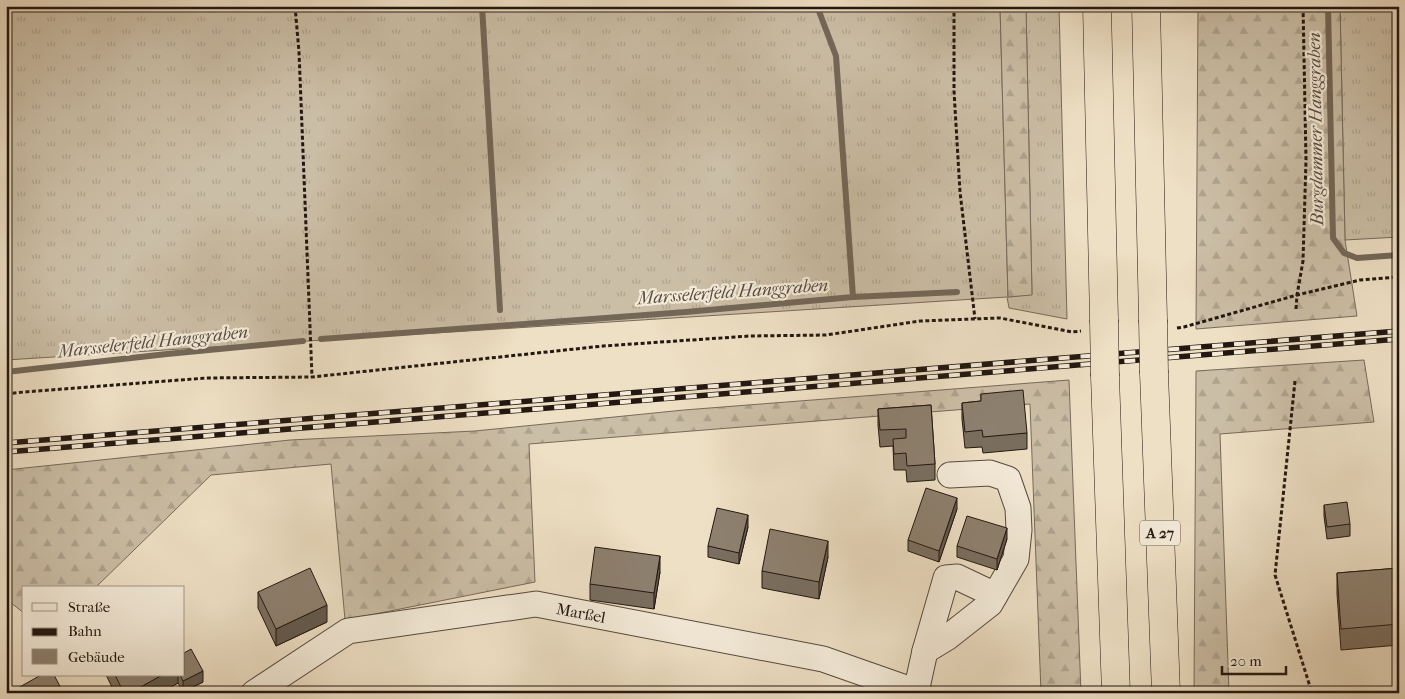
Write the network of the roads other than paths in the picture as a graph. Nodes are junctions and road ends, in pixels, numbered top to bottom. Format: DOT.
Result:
graph roads {
  1 [pos="1097,6"];
  2 [pos="1146,6"];
  3 [pos="950,475"];
  4 [pos="995,595"];
  5 [pos="926,651"];
  6 [pos="918,692"];
  7 [pos="254,693"];
  8 [pos="1116,693"];
  9 [pos="1166,693"];
  1 -- 8 [label="highway, bridge"];
  2 -- 9 [label="highway, A 27, bridge"];
  3 -- 4 [label="street"];
  4 -- 5 [label="street"];
  4 -- 5 [label="street"];
  5 -- 6 [label="street"];
  6 -- 7 [label="street, Marßel"];
}
